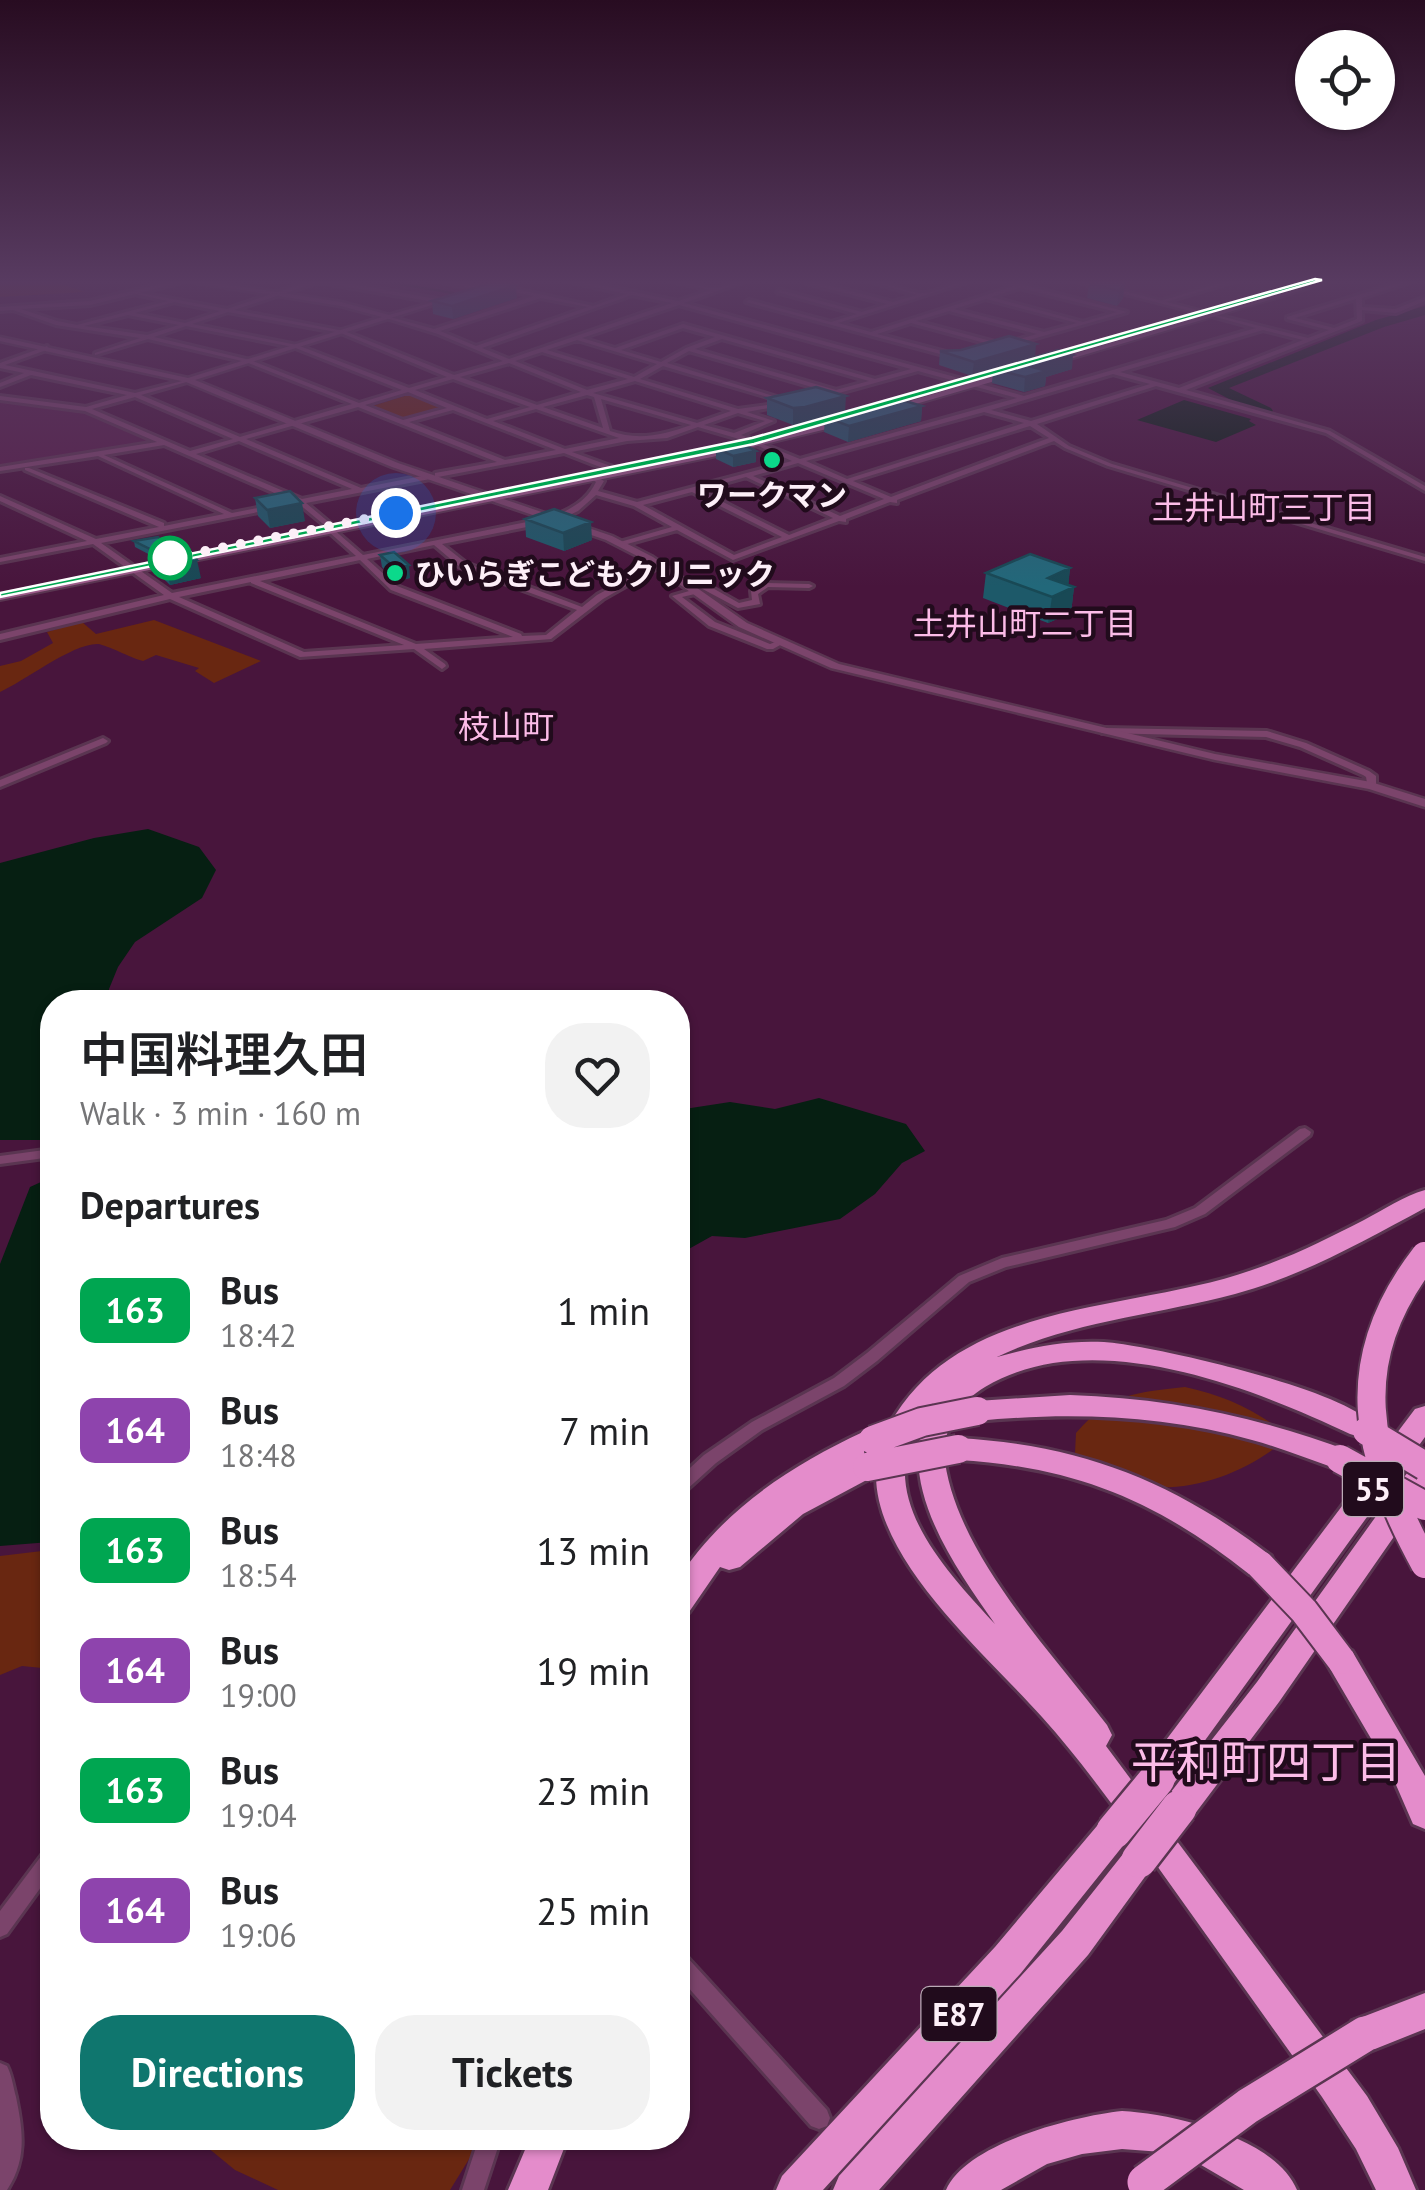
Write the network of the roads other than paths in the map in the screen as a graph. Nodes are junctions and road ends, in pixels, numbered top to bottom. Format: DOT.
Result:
graph roads {
  1 [pos="75,382"];
  2 [pos="178,382"];
  3 [pos="202,382"];
  4 [pos="301,382"];
  5 [pos="388,382"];
  6 [pos="439,382"];
  7 [pos="465,382"];
  8 [pos="561,382"];
  9 [pos="623,382"];
  10 [pos="645,382"];
  11 [pos="726,382"];
  12 [pos="802,382"];
  13 [pos="871,382"];
  14 [pos="966,382"];
  15 [pos="972,382"];
  16 [pos="1076,382"];
  17 [pos="1151,382"];
  18 [pos="1201,382"];
  19 [pos="969,383"];
  20 [pos="1158,384"];
  21 [pos="1181,390"];
  22 [pos="410,391"];
  23 [pos="587,392"];
  24 [pos="836,392"];
  25 [pos="134,395"];
  26 [pos="598,396"];
  27 [pos="0,398"];
  28 [pos="1023,398"];
  29 [pos="808,399"];
  30 [pos="710,402"];
  31 [pos="361,406"];
  32 [pos="534,407"];
  33 [pos="453,408"];
  34 [pos="86,409"];
  35 [pos="984,410"];
  36 [pos="737,411"];
  37 [pos="673,416"];
  38 [pos="486,421"];
  39 [pos="402,422"];
  40 [pos="1031,423"];
  41 [pos="300,424"];
  42 [pos="700,424"];
  43 [pos="607,432"];
  44 [pos="736,434"];
  45 [pos="626,439"];
  46 [pos="1054,439"];
  47 [pos="242,440"];
  48 [pos="167,442"];
  49 [pos="756,442"];
  50 [pos="564,451"];
  51 [pos="192,453"];
  52 [pos="98,454"];
  53 [pos="798,461"];
  54 [pos="504,462"];
  55 [pos="25,468"];
  56 [pos="0,469"];
  57 [pos="613,470"];
  58 [pos="746,475"];
  59 [pos="432,476"];
  60 [pos="595,478"];
  61 [pos="846,481"];
  62 [pos="692,489"];
  63 [pos="1425,489"];
  64 [pos="360,490"];
  65 [pos="596,493"];
  66 [pos="491,497"];
  67 [pos="0,498"];
  68 [pos="300,501"];
  69 [pos="894,501"];
  70 [pos="636,504"];
  71 [pos="231,514"];
  72 [pos="554,519"];
  73 [pos="843,520"];
  74 [pos="163,526"];
  75 [pos="678,527"];
  76 [pos="330,528"];
  77 [pos="789,538"];
  78 [pos="92,540"];
  79 [pos="436,542"];
  80 [pos="623,544"];
  81 [pos="0,552"];
  82 [pos="11,558"];
  83 [pos="361,558"];
  84 [pos="0,560"];
  85 [pos="1425,560"];
  86 [pos="659,565"];
  87 [pos="129,568"];
  88 [pos="252,580"];
  89 [pos="809,586"];
  90 [pos="691,588"];
  91 [pos="0,595"];
  92 [pos="170,596"];
  93 [pos="584,610"];
  94 [pos="0,637"];
  95 [pos="524,638"];
  96 [pos="778,644"];
  97 [pos="416,647"];
  98 [pos="442,666"];
  99 [pos="1104,731"];
  100 [pos="103,741"];
  101 [pos="0,784"];
  102 [pos="1371,786"];
  103 [pos="1425,803"];
  104 [pos="1305,1132"];
  105 [pos="40,1155"];
  106 [pos="0,1160"];
  107 [pos="1425,1198"];
  108 [pos="1425,1256"];
  109 [pos="1425,1416"];
  110 [pos="870,1454"];
  111 [pos="1425,1468"];
  112 [pos="690,1477"];
  113 [pos="1425,1506"];
  114 [pos="1320,1561"];
  115 [pos="1425,1564"];
  116 [pos="1350,1578"];
  117 [pos="690,1581"];
  118 [pos="690,1599"];
  119 [pos="1425,1813"];
  120 [pos="40,1873"];
  121 [pos="1181,1873"];
  122 [pos="0,1927"];
  123 [pos="690,1975"];
  124 [pos="1425,2011"];
  125 [pos="0,2073"];
  126 [pos="819,2118"];
  127 [pos="486,2150"];
  128 [pos="543,2150"];
  129 [pos="0,2182"];
  130 [pos="1140,2186"];
  131 [pos="473,2190"];
  132 [pos="528,2190"];
  133 [pos="796,2190"];
  134 [pos="853,2190"];
  135 [pos="966,2190"];
  136 [pos="1278,2190"];
  137 [pos="1396,2190"];
  1 -- 25 [label="street"];
  2 -- 25 [label="street"];
  3 -- 41 [label="street"];
  4 -- 31 [label="street"];
  5 -- 22 [label="street"];
  6 -- 22 [label="street"];
  7 -- 32 [label="street"];
  8 -- 23 [label="street"];
  9 -- 23 [label="street"];
  10 -- 30 [label="street"];
  11 -- 36 [label="street"];
  12 -- 24 [label="street"];
  13 -- 24 [label="street"];
  14 -- 19 [label="street"];
  15 -- 19 [label="main road"];
  16 -- 28 [label="street"];
  17 -- 20 [label="street"];
  18 -- 21 [label="street"];
  19 -- 28 [label="street"];
  19 -- 49 [label="main road"];
  20 -- 21 [label="street"];
  20 -- 40 [label="street"];
  21 -- 63 [label="street"];
  22 -- 31 [label="street"];
  22 -- 33 [label="street"];
  23 -- 26 [label="street"];
  23 -- 32 [label="street"];
  24 -- 29 [label="street"];
  25 -- 34 [label="street"];
  25 -- 47 [label="street"];
  26 -- 37 [label="street"];
  26 -- 43 [label="street"];
  27 -- 34 [label="street"];
  28 -- 35 [label="street"];
  30 -- 36 [label="street"];
  30 -- 37 [label="street"];
  31 -- 39 [label="street"];
  31 -- 41 [label="street"];
  32 -- 38 [label="street"];
  32 -- 43 [label="street"];
  33 -- 38 [label="street"];
  33 -- 39 [label="street"];
  34 -- 48 [label="street"];
  35 -- 40 [label="street"];
  35 -- 53 [label="street"];
  36 -- 42 [label="street"];
  36 -- 44 [label="street"];
  37 -- 42 [label="street"];
  38 -- 50 [label="street"];
  39 -- 54 [label="street"];
  40 -- 46 [label="street"];
  40 -- 61 [label="street"];
  41 -- 47 [label="street"];
  41 -- 59 [label="street"];
  42 -- 44 [label="street"];
  42 -- 45 [label="street"];
  43 -- 45 [label="street"];
  44 -- 49 [label="street"];
  45 -- 50 [label="street"];
  46 -- 69 [label="street"];
  46 -- 85 [label="street"];
  47 -- 51 [label="street"];
  47 -- 64 [label="street"];
  48 -- 51 [label="street"];
  48 -- 52 [label="street"];
  49 -- 53 [label="street"];
  49 -- 57 [label="main road"];
  49 -- 60 [label="main road"];
  50 -- 54 [label="street"];
  50 -- 57 [label="street"];
  51 -- 68 [label="street"];
  52 -- 55 [label="street"];
  52 -- 71 [label="street"];
  53 -- 58 [label="street"];
  53 -- 61 [label="street"];
  54 -- 59 [label="street"];
  55 -- 56 [label="street"];
  55 -- 74 [label="street"];
  57 -- 66 [label="main road"];
  58 -- 62 [label="street"];
  58 -- 73 [label="street"];
  59 -- 64 [label="street"];
  59 -- 66 [label="street"];
  60 -- 65 [label="street"];
  60 -- 66 [label="main road"];
  61 -- 69 [label="street"];
  62 -- 70 [label="street"];
  62 -- 77 [label="street"];
  64 -- 68 [label="street"];
  65 -- 70 [label="street"];
  65 -- 72 [label="street"];
  66 -- 72 [label="street"];
  66 -- 76 [label="main road"];
  67 -- 78 [label="street"];
  68 -- 71 [label="street"];
  68 -- 76 [label="street"];
  69 -- 73 [label="street"];
  70 -- 75 [label="street"];
  71 -- 74 [label="street"];
  72 -- 79 [label="street"];
  72 -- 80 [label="street"];
  73 -- 77 [label="street"];
  74 -- 78 [label="street"];
  75 -- 77 [label="street"];
  75 -- 80 [label="street"];
  76 -- 83 [label="street"];
  76 -- 87 [label="main road"];
  78 -- 82 [label="street"];
  78 -- 87 [label="street"];
  79 -- 83 [label="street"];
  79 -- 93 [label="street"];
  80 -- 86 [label="street"];
  81 -- 82 [label="street"];
  82 -- 84 [label="street"];
  83 -- 88 [label="street"];
  83 -- 95 [label="street"];
  86 -- 90 [label="street"];
  86 -- 93 [label="street"];
  87 -- 91 [label="main road"];
  87 -- 92 [label="street"];
  88 -- 92 [label="street"];
  88 -- 97 [label="street"];
  89 -- 90 [label="street"];
  90 -- 96 [label="street"];
  90 -- 96 [label="street"];
  92 -- 94 [label="street"];
  92 -- 97 [label="street"];
  93 -- 95 [label="street"];
  95 -- 97 [label="street"];
  96 -- 99 [label="street"];
  97 -- 98 [label="street"];
  99 -- 102 [label="street"];
  99 -- 102 [label="street"];
  100 -- 101 [label="street"];
  102 -- 103 [label="street"];
  104 -- 112 [label="street"];
  105 -- 106 [label="street"];
  107 -- 121 [label="highway"];
  108 -- 115 [label="highway, bridge"];
  109 -- 114 [label="highway, 55"];
  110 -- 113 [label="highway, bridge"];
  110 -- 117 [label="highway"];
  110 -- 118 [label="highway"];
  110 -- 119 [label="highway, bridge"];
  111 -- 116 [label="highway, 55"];
  111 -- 121 [label="highway, bridge"];
  114 -- 133 [label="highway, E87, bridge"];
  116 -- 134 [label="highway, E87, bridge"];
  120 -- 122 [label="street"];
  121 -- 137 [label="highway"];
  123 -- 126 [label="street"];
  124 -- 130 [label="highway, bridge"];
  125 -- 129 [label="street"];
  127 -- 131 [label="street"];
  128 -- 132 [label="highway"];
  135 -- 136 [label="highway"];
}
